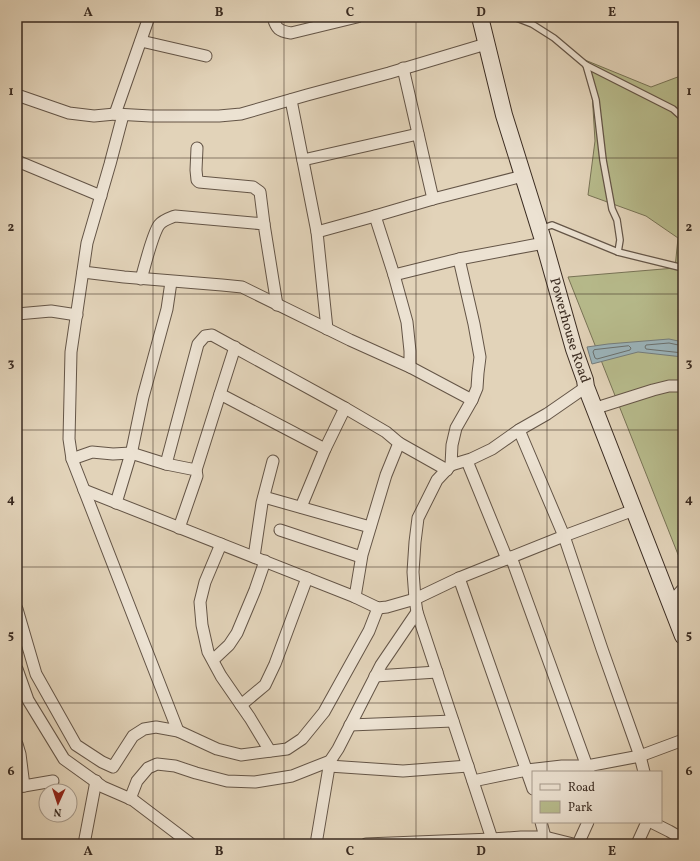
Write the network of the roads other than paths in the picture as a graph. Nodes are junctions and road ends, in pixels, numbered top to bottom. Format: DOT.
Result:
graph roads {
  1 [pos="149,17"];
  2 [pos="274,17"];
  3 [pos="357,17"];
  4 [pos="480,17"];
  5 [pos="514,17"];
  6 [pos="141,42"];
  7 [pos="486,44"];
  8 [pos="206,56"];
  9 [pos="586,65"];
  10 [pos="403,68"];
  11 [pos="17,95"];
  12 [pos="291,100"];
  13 [pos="119,114"];
  14 [pos="683,118"];
  15 [pos="418,134"];
  16 [pos="197,148"];
  17 [pos="303,160"];
  18 [pos="17,161"];
  19 [pos="523,176"];
  20 [pos="101,196"];
  21 [pos="433,199"];
  22 [pos="375,216"];
  23 [pos="264,224"];
  24 [pos="316,232"];
  25 [pos="541,236"];
  26 [pos="618,252"];
  27 [pos="459,259"];
  28 [pos="683,268"];
  29 [pos="83,272"];
  30 [pos="394,276"];
  31 [pos="141,279"];
  32 [pos="171,282"];
  33 [pos="278,305"];
  34 [pos="17,314"];
  35 [pos="77,315"];
  36 [pos="327,329"];
  37 [pos="235,347"];
  38 [pos="410,368"];
  39 [pos="585,384"];
  40 [pos="683,386"];
  41 [pos="220,394"];
  42 [pos="472,400"];
  43 [pos="345,408"];
  44 [pos="593,409"];
  45 [pos="519,430"];
  46 [pos="400,443"];
  47 [pos="325,449"];
  48 [pos="131,453"];
  49 [pos="72,459"];
  50 [pos="273,461"];
  51 [pos="467,461"];
  52 [pos="166,464"];
  53 [pos="449,468"];
  54 [pos="196,470"];
  55 [pos="84,490"];
  56 [pos="264,497"];
  57 [pos="116,503"];
  58 [pos="301,507"];
  59 [pos="634,510"];
  60 [pos="370,527"];
  61 [pos="179,528"];
  62 [pos="280,530"];
  63 [pos="564,536"];
  64 [pos="221,544"];
  65 [pos="254,557"];
  66 [pos="362,557"];
  67 [pos="509,558"];
  68 [pos="265,561"];
  69 [pos="307,578"];
  70 [pos="459,578"];
  71 [pos="683,589"];
  72 [pos="355,596"];
  73 [pos="411,600"];
  74 [pos="670,603"];
  75 [pos="382,607"];
  76 [pos="17,610"];
  77 [pos="418,612"];
  78 [pos="683,636"];
  79 [pos="213,660"];
  80 [pos="437,672"];
  81 [pos="36,674"];
  82 [pos="376,676"];
  83 [pos="19,677"];
  84 [pos="241,705"];
  85 [pos="453,721"];
  86 [pos="350,725"];
  87 [pos="178,731"];
  88 [pos="683,740"];
  89 [pos="17,744"];
  90 [pos="270,751"];
  91 [pos="640,756"];
  92 [pos="330,763"];
  93 [pos="468,766"];
  94 [pos="588,769"];
  95 [pos="527,770"];
  96 [pos="644,771"];
  97 [pos="53,781"];
  98 [pos="473,781"];
  99 [pos="100,784"];
  100 [pos="21,786"];
  101 [pos="532,786"];
  102 [pos="128,798"];
  103 [pos="542,823"];
  104 [pos="588,823"];
  105 [pos="648,823"];
  106 [pos="653,823"];
  107 [pos="545,837"];
  108 [pos="683,839"];
  109 [pos="497,840"];
  110 [pos="404,843"];
  111 [pos="84,844"];
  112 [pos="191,844"];
  113 [pos="316,844"];
  114 [pos="366,844"];
  115 [pos="573,844"];
  116 [pos="578,844"];
  117 [pos="637,844"];
  1 -- 6 [label="street"];
  2 -- 3 [label="street"];
  4 -- 7 [label="main road, Powerhouse Road"];
  5 -- 9 [label="lane"];
  6 -- 8 [label="street"];
  6 -- 13 [label="street"];
  7 -- 10 [label="street"];
  7 -- 19 [label="main road, Powerhouse Road"];
  9 -- 14 [label="lane"];
  9 -- 26 [label="lane"];
  10 -- 12 [label="street"];
  10 -- 15 [label="street"];
  11 -- 13 [label="street"];
  12 -- 13 [label="street"];
  12 -- 17 [label="street"];
  13 -- 20 [label="street"];
  15 -- 17 [label="street"];
  15 -- 21 [label="street"];
  16 -- 23 [label="street"];
  17 -- 24 [label="street"];
  18 -- 20 [label="street"];
  19 -- 21 [label="street"];
  19 -- 25 [label="main road, Powerhouse Road"];
  20 -- 29 [label="street"];
  21 -- 22 [label="street"];
  22 -- 24 [label="street"];
  22 -- 30 [label="street"];
  23 -- 31 [label="street"];
  23 -- 33 [label="street"];
  24 -- 36 [label="street"];
  25 -- 26 [label="lane"];
  25 -- 27 [label="street"];
  25 -- 39 [label="main road, Powerhouse Road"];
  26 -- 28 [label="lane"];
  27 -- 30 [label="street"];
  27 -- 42 [label="street"];
  29 -- 31 [label="street"];
  29 -- 35 [label="street"];
  30 -- 38 [label="street"];
  31 -- 32 [label="street"];
  32 -- 33 [label="street"];
  32 -- 48 [label="street"];
  33 -- 36 [label="street"];
  34 -- 35 [label="street"];
  35 -- 49 [label="street"];
  36 -- 38 [label="street"];
  37 -- 41 [label="street"];
  37 -- 43 [label="street"];
  37 -- 52 [label="street"];
  38 -- 42 [label="street"];
  39 -- 44 [label="main road, Powerhouse Road"];
  39 -- 45 [label="street"];
  40 -- 44 [label="street"];
  41 -- 47 [label="street"];
  41 -- 54 [label="street"];
  42 -- 53 [label="street"];
  43 -- 46 [label="street"];
  43 -- 47 [label="street"];
  44 -- 59 [label="main road, Powerhouse Road"];
  45 -- 51 [label="street"];
  45 -- 63 [label="street"];
  46 -- 53 [label="street"];
  46 -- 60 [label="street"];
  47 -- 58 [label="street"];
  48 -- 49 [label="street"];
  48 -- 52 [label="street"];
  48 -- 57 [label="street"];
  49 -- 55 [label="street"];
  50 -- 56 [label="street"];
  51 -- 53 [label="street"];
  51 -- 67 [label="street"];
  52 -- 54 [label="street"];
  53 -- 73 [label="street"];
  54 -- 61 [label="street"];
  55 -- 57 [label="street"];
  55 -- 87 [label="street"];
  56 -- 58 [label="street"];
  56 -- 65 [label="street"];
  57 -- 61 [label="street"];
  58 -- 60 [label="street"];
  59 -- 63 [label="street"];
  59 -- 74 [label="main road, Powerhouse Road"];
  60 -- 66 [label="street"];
  61 -- 64 [label="street"];
  62 -- 66 [label="street"];
  63 -- 67 [label="street"];
  63 -- 91 [label="street"];
  64 -- 65 [label="street"];
  64 -- 79 [label="street"];
  65 -- 68 [label="street"];
  66 -- 72 [label="street"];
  67 -- 70 [label="street"];
  67 -- 94 [label="street"];
  68 -- 69 [label="street"];
  68 -- 79 [label="street"];
  69 -- 72 [label="street"];
  69 -- 84 [label="street"];
  70 -- 73 [label="street"];
  70 -- 95 [label="street"];
  71 -- 74 [label="street"];
  72 -- 75 [label="street"];
  73 -- 75 [label="street"];
  73 -- 77 [label="street"];
  74 -- 78 [label="main road, Powerhouse Road"];
  75 -- 90 [label="street"];
  76 -- 81 [label="street"];
  77 -- 80 [label="street"];
  77 -- 82 [label="street"];
  79 -- 84 [label="street"];
  80 -- 82 [label="street"];
  80 -- 85 [label="street"];
  81 -- 83 [label="street"];
  81 -- 87 [label="street"];
  82 -- 86 [label="street"];
  83 -- 99 [label="street"];
  84 -- 90 [label="street"];
  85 -- 86 [label="street"];
  85 -- 93 [label="street"];
  86 -- 92 [label="street"];
  87 -- 90 [label="street"];
  88 -- 91 [label="street"];
  89 -- 100 [label="street"];
  91 -- 94 [label="street"];
  91 -- 96 [label="street"];
  92 -- 93 [label="street"];
  92 -- 102 [label="street"];
  92 -- 113 [label="street"];
  93 -- 98 [label="street"];
  94 -- 95 [label="street"];
  95 -- 98 [label="street"];
  95 -- 101 [label="street"];
  97 -- 100 [label="street"];
  98 -- 109 [label="street"];
  99 -- 102 [label="street"];
  99 -- 111 [label="street"];
  102 -- 112 [label="street"];
  103 -- 107 [label="street"];
  104 -- 116 [label="street"];
  105 -- 117 [label="street"];
  106 -- 108 [label="street"];
  107 -- 109 [label="street"];
  107 -- 115 [label="street"];
  109 -- 110 [label="street"];
  110 -- 114 [label="street"];
}
